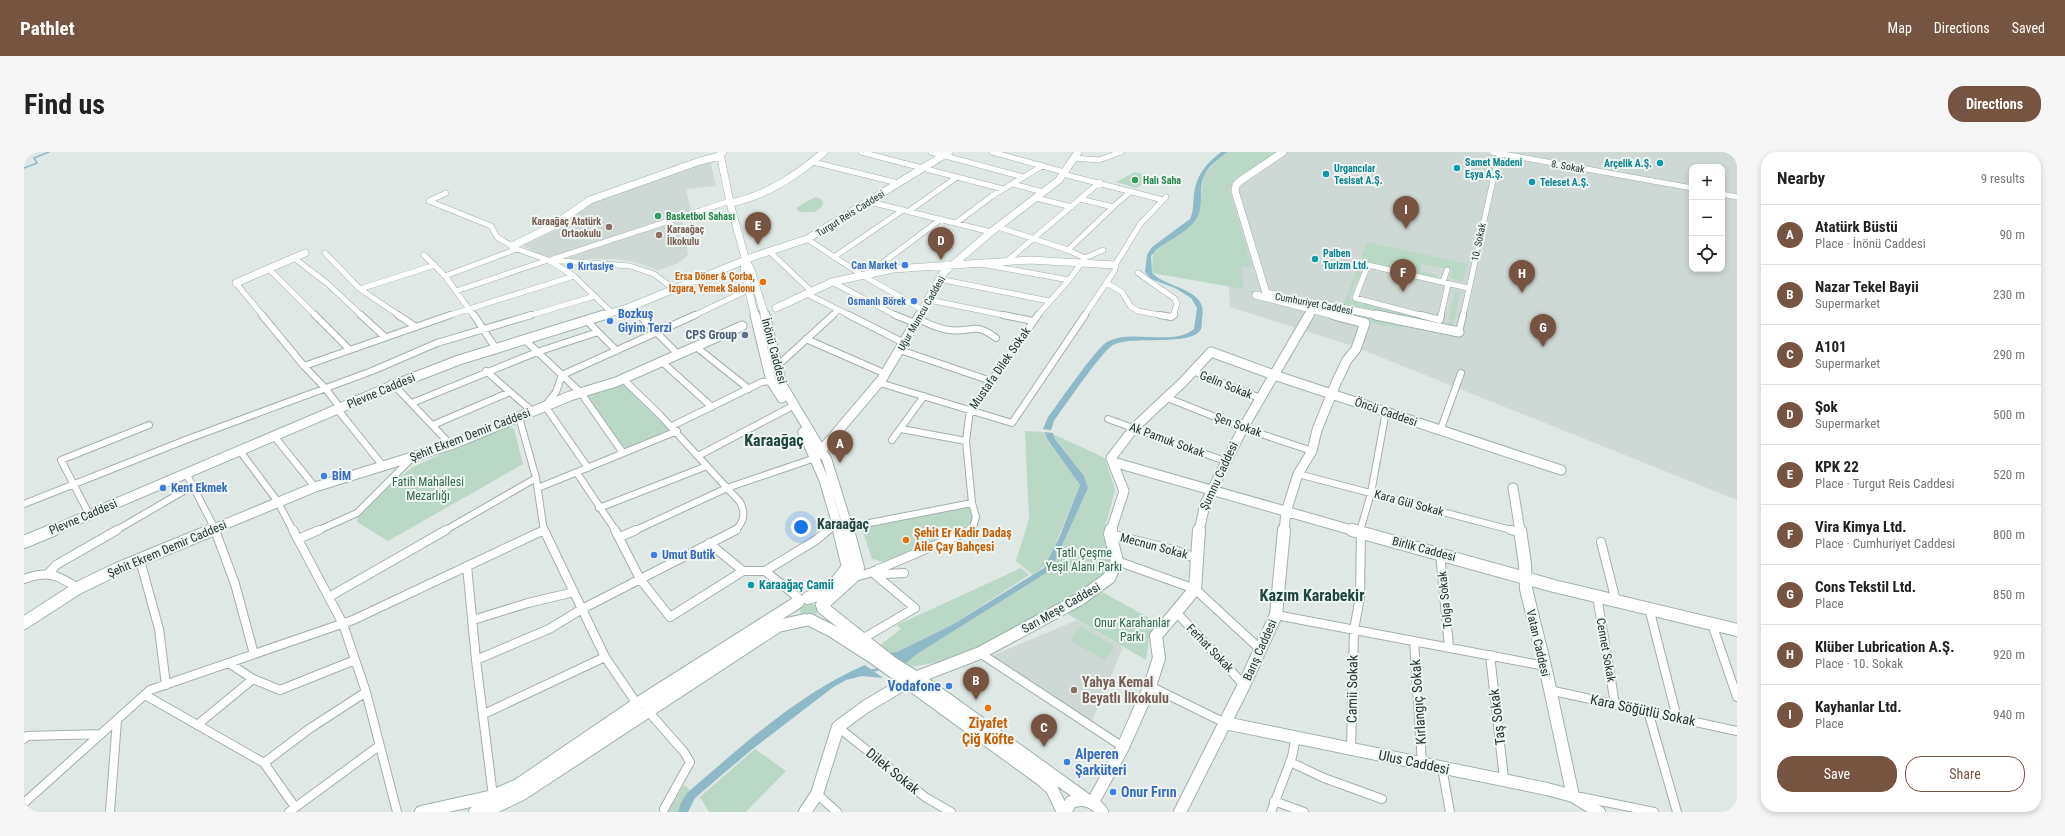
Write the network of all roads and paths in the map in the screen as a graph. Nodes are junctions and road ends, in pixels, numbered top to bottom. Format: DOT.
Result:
graph roads {
  1 [pos="824,152"];
  2 [pos="861,152"];
  3 [pos="932,152"];
  4 [pos="992,152"];
  5 [pos="1121,152"];
  6 [pos="1283,152"];
  7 [pos="1492,152"];
  8 [pos="1499,153"];
  9 [pos="721,154"];
  10 [pos="946,154"];
  11 [pos="1076,155"];
  12 [pos="813,162"];
  13 [pos="1042,166"];
  14 [pos="924,168"];
  15 [pos="1064,173"];
  16 [pos="957,177"];
  17 [pos="1023,177"];
  18 [pos="1100,182"];
  19 [pos="898,183"];
  20 [pos="1013,184"];
  21 [pos="1689,187"];
  22 [pos="1003,190"];
  23 [pos="1043,192"];
  24 [pos="1130,192"];
  25 [pos="446,193"];
  26 [pos="1725,195"];
  27 [pos="1737,197"];
  28 [pos="1036,198"];
  29 [pos="1080,198"];
  30 [pos="730,202"];
  31 [pos="870,202"];
  32 [pos="1072,207"];
  33 [pos="1113,207"];
  34 [pos="906,210"];
  35 [pos="941,219"];
  36 [pos="956,223"];
  37 [pos="995,230"];
  38 [pos="1033,238"];
  39 [pos="807,239"];
  40 [pos="514,247"];
  41 [pos="1068,250"];
  42 [pos="1103,250"];
  43 [pos="769,251"];
  44 [pos="305,253"];
  45 [pos="325,253"];
  46 [pos="424,255"];
  47 [pos="834,257"];
  48 [pos="294,258"];
  49 [pos="548,260"];
  50 [pos="746,260"];
  51 [pos="1083,260"];
  52 [pos="1007,261"];
  53 [pos="977,264"];
  54 [pos="436,265"];
  55 [pos="951,266"];
  56 [pos="1115,266"];
  57 [pos="269,269"];
  58 [pos="1446,270"];
  59 [pos="1138,273"];
  60 [pos="866,274"];
  61 [pos="445,276"];
  62 [pos="574,276"];
  63 [pos="939,279"];
  64 [pos="1069,280"];
  65 [pos="832,282"];
  66 [pos="236,283"];
  67 [pos="1107,283"];
  68 [pos="1446,283"];
  69 [pos="1468,288"];
  70 [pos="360,289"];
  71 [pos="675,290"];
  72 [pos="748,290"];
  73 [pos="456,291"];
  74 [pos="811,291"];
  75 [pos="1256,295"];
  76 [pos="595,296"];
  77 [pos="930,300"];
  78 [pos="1049,301"];
  79 [pos="470,308"];
  80 [pos="630,308"];
  81 [pos="838,310"];
  82 [pos="922,310"];
  83 [pos="1312,310"];
  84 [pos="612,313"];
  85 [pos="760,316"];
  86 [pos="588,321"];
  87 [pos="916,321"];
  88 [pos="1033,321"];
  89 [pos="416,327"];
  90 [pos="483,329"];
  91 [pos="598,332"];
  92 [pos="658,332"];
  93 [pos="1459,332"];
  94 [pos="385,337"];
  95 [pos="996,338"];
  96 [pos="524,340"];
  97 [pos="806,340"];
  98 [pos="695,346"];
  99 [pos="902,346"];
  100 [pos="496,349"];
  101 [pos="350,350"];
  102 [pos="537,352"];
  103 [pos="616,352"];
  104 [pos="678,354"];
  105 [pos="661,361"];
  106 [pos="304,366"];
  107 [pos="776,367"];
  108 [pos="486,371"];
  109 [pos="1193,371"];
  110 [pos="1461,373"];
  111 [pos="886,374"];
  112 [pos="562,375"];
  113 [pos="1274,375"];
  114 [pos="623,379"];
  115 [pos="771,381"];
  116 [pos="991,381"];
  117 [pos="880,382"];
  118 [pos="393,384"];
  119 [pos="326,388"];
  120 [pos="749,389"];
  121 [pos="510,392"];
  122 [pos="581,393"];
  123 [pos="1332,394"];
  124 [pos="924,396"];
  125 [pos="1165,397"];
  126 [pos="1260,398"];
  127 [pos="412,403"];
  128 [pos="545,406"];
  129 [pos="712,407"];
  130 [pos="789,408"];
  131 [pos="338,410"];
  132 [pos="970,410"];
  133 [pos="532,411"];
  134 [pos="1386,411"];
  135 [pos="519,417"];
  136 [pos="1108,419"];
  137 [pos="149,426"];
  138 [pos="433,426"];
  139 [pos="1134,428"];
  140 [pos="1243,428"];
  141 [pos="674,429"];
  142 [pos="900,429"];
  143 [pos="1440,431"];
  144 [pos="274,436"];
  145 [pos="892,440"];
  146 [pos="966,441"];
  147 [pos="450,445"];
  148 [pos="821,450"];
  149 [pos="240,451"];
  150 [pos="1312,451"];
  151 [pos="623,453"];
  152 [pos="698,456"];
  153 [pos="412,458"];
  154 [pos="815,458"];
  155 [pos="1225,461"];
  156 [pos="1113,462"];
  157 [pos="383,466"];
  158 [pos="707,466"];
  159 [pos="588,468"];
  160 [pos="1561,470"];
  161 [pos="186,473"];
  162 [pos="577,473"];
  163 [pos="1298,474"];
  164 [pos="537,483"];
  165 [pos="74,485"];
  166 [pos="194,485"];
  167 [pos="316,487"];
  168 [pos="727,488"];
  169 [pos="1513,488"];
  170 [pos="1213,490"];
  171 [pos="1371,493"];
  172 [pos="278,502"];
  173 [pos="972,503"];
  174 [pos="24,504"];
  175 [pos="600,508"];
  176 [pos="1286,512"];
  177 [pos="89,514"];
  178 [pos="836,523"];
  179 [pos="848,527"];
  180 [pos="216,528"];
  181 [pos="544,530"];
  182 [pos="1360,532"];
  183 [pos="1520,532"];
  184 [pos="1110,534"];
  185 [pos="620,537"];
  186 [pos="298,539"];
  187 [pos="24,542"];
  188 [pos="1601,542"];
  189 [pos="709,543"];
  190 [pos="1440,553"];
  191 [pos="1198,559"];
  192 [pos="140,560"];
  193 [pos="1117,561"];
  194 [pos="467,566"];
  195 [pos="743,571"];
  196 [pos="764,571"];
  197 [pos="875,571"];
  198 [pos="49,573"];
  199 [pos="904,573"];
  200 [pos="852,578"];
  201 [pos="1526,578"];
  202 [pos="24,579"];
  203 [pos="640,579"];
  204 [pos="78,588"];
  205 [pos="1195,589"];
  206 [pos="574,592"];
  207 [pos="1597,596"];
  208 [pos="329,597"];
  209 [pos="802,600"];
  210 [pos="1616,601"];
  211 [pos="823,606"];
  212 [pos="1649,608"];
  213 [pos="582,609"];
  214 [pos="1176,612"];
  215 [pos="1276,615"];
  216 [pos="473,620"];
  217 [pos="808,620"];
  218 [pos="24,623"];
  219 [pos="342,624"];
  220 [pos="1712,624"];
  221 [pos="1354,630"];
  222 [pos="1737,630"];
  223 [pos="862,639"];
  224 [pos="1414,641"];
  225 [pos="1450,648"];
  226 [pos="1260,649"];
  227 [pos="980,653"];
  228 [pos="254,654"];
  229 [pos="1490,655"];
  230 [pos="877,656"];
  231 [pos="605,657"];
  232 [pos="355,660"];
  233 [pos="476,660"];
  234 [pos="229,663"];
  235 [pos="1545,666"];
  236 [pos="906,677"];
  237 [pos="252,679"];
  238 [pos="1244,684"];
  239 [pos="166,685"];
  240 [pos="1150,686"];
  241 [pos="1549,690"];
  242 [pos="366,692"];
  243 [pos="144,695"];
  244 [pos="1737,698"];
  245 [pos="636,704"];
  246 [pos="1615,704"];
  247 [pos="648,711"];
  248 [pos="1648,711"];
  249 [pos="484,714"];
  250 [pos="1677,718"];
  251 [pos="117,720"];
  252 [pos="1225,723"];
  253 [pos="197,725"];
  254 [pos="838,726"];
  255 [pos="1737,730"];
  256 [pos="101,734"];
  257 [pos="1296,737"];
  258 [pos="24,739"];
  259 [pos="379,746"];
  260 [pos="1123,747"];
  261 [pos="1351,749"];
  262 [pos="1290,762"];
  263 [pos="264,763"];
  264 [pos="1422,763"];
  265 [pos="1442,768"];
  266 [pos="1504,779"];
  267 [pos="817,794"];
  268 [pos="493,796"];
  269 [pos="1573,796"];
  270 [pos="1382,799"];
  271 [pos="1274,801"];
  272 [pos="24,803"];
  273 [pos="1094,805"];
  274 [pos="664,809"];
  275 [pos="292,810"];
  276 [pos="110,812"];
  277 [pos="397,812"];
  278 [pos="421,812"];
  279 [pos="475,812"];
  280 [pos="805,812"];
  281 [pos="837,812"];
  282 [pos="951,812"];
  283 [pos="1064,812"];
  284 [pos="1180,812"];
  285 [pos="1271,812"];
  286 [pos="1304,812"];
  287 [pos="1450,812"];
  288 [pos="1599,812"];
  289 [pos="1654,812"];
  290 [pos="1676,812"];
  1 -- 12 [label="street"];
  2 -- 14 [label="street"];
  3 -- 10 [label="street"];
  4 -- 13 [label="street"];
  5 -- 11 [label="street"];
  6 -- 93 [label="street, Cumhuriyet Caddesi"];
  7 -- 8 [label="street, 8. Sokak"];
  8 -- 21 [label="street, 8. Sokak"];
  8 -- 69 [label="street, 10. Sokak"];
  9 -- 30 [label="street, İnönü Caddesi"];
  9 -- 40 [label="street"];
  10 -- 14 [label="street, Turgut Reis Caddesi"];
  10 -- 17 [label="street"];
  11 -- 15 [label="street, Uğur Mumcu Caddesi"];
  12 -- 19 [label="street"];
  12 -- 30 [label="street"];
  13 -- 15 [label="street"];
  13 -- 17 [label="street"];
  14 -- 16 [label="street"];
  14 -- 19 [label="street, Turgut Reis Caddesi"];
  15 -- 18 [label="street"];
  15 -- 23 [label="street, Uğur Mumcu Caddesi"];
  16 -- 22 [label="street"];
  16 -- 34 [label="street"];
  17 -- 20 [label="street"];
  18 -- 24 [label="street"];
  18 -- 29 [label="street"];
  19 -- 31 [label="street, Turgut Reis Caddesi"];
  20 -- 22 [label="street"];
  20 -- 23 [label="street"];
  22 -- 36 [label="street"];
  23 -- 28 [label="street, Uğur Mumcu Caddesi"];
  24 -- 33 [label="street"];
  24 -- 56 [label="street"];
  25 -- 40 [label="street"];
  26 -- 27 [label="street"];
  28 -- 32 [label="street"];
  28 -- 37 [label="street, Uğur Mumcu Caddesi"];
  29 -- 32 [label="street"];
  29 -- 33 [label="street"];
  30 -- 49 [label="street"];
  30 -- 50 [label="street, İnönü Caddesi"];
  31 -- 34 [label="street"];
  31 -- 39 [label="street, Turgut Reis Caddesi"];
  32 -- 38 [label="street"];
  33 -- 41 [label="street"];
  34 -- 35 [label="street"];
  34 -- 47 [label="street"];
  35 -- 36 [label="street"];
  35 -- 60 [label="street"];
  36 -- 37 [label="street"];
  37 -- 38 [label="street"];
  37 -- 55 [label="street, Uğur Mumcu Caddesi"];
  38 -- 41 [label="street"];
  38 -- 52 [label="street"];
  39 -- 43 [label="street, Turgut Reis Caddesi"];
  39 -- 47 [label="street"];
  40 -- 49 [label="street"];
  40 -- 61 [label="street"];
  41 -- 51 [label="street"];
  42 -- 51 [label="street, Mustafa Dilek Sokak"];
  43 -- 50 [label="street, Turgut Reis Caddesi"];
  43 -- 74 [label="street"];
  44 -- 48 [label="street"];
  45 -- 70 [label="street"];
  46 -- 54 [label="street"];
  47 -- 60 [label="street"];
  48 -- 57 [label="street"];
  48 -- 94 [label="street"];
  49 -- 62 [label="street"];
  49 -- 71 [label="street"];
  49 -- 73 [label="street"];
  50 -- 71 [label="street, Plevne Caddesi"];
  50 -- 72 [label="street, İnönü Caddesi"];
  50 -- 85 [label="street, İnönü Caddesi"];
  51 -- 52 [label="street"];
  51 -- 56 [label="street"];
  51 -- 64 [label="street, Mustafa Dilek Sokak"];
  52 -- 53 [label="street"];
  53 -- 55 [label="street"];
  53 -- 64 [label="street"];
  54 -- 61 [label="street"];
  54 -- 70 [label="street"];
  55 -- 60 [label="street"];
  55 -- 63 [label="street, Uğur Mumcu Caddesi"];
  56 -- 67 [label="street"];
  57 -- 66 [label="street"];
  57 -- 101 [label="street"];
  58 -- 68 [label="street"];
  59 -- 67 [label="street"];
  60 -- 65 [label="street"];
  60 -- 82 [label="street"];
  61 -- 73 [label="street"];
  62 -- 76 [label="street"];
  62 -- 79 [label="street"];
  63 -- 77 [label="street, Uğur Mumcu Caddesi"];
  63 -- 78 [label="street"];
  64 -- 78 [label="street, Mustafa Dilek Sokak"];
  65 -- 74 [label="street"];
  65 -- 87 [label="street"];
  66 -- 106 [label="street"];
  67 -- 132 [label="street"];
  68 -- 68 [label="street"];
  68 -- 69 [label="street"];
  69 -- 93 [label="street, 10. Sokak"];
  70 -- 89 [label="street"];
  71 -- 80 [label="street, Plevne Caddesi"];
  72 -- 85 [label="street, İnönü Caddesi"];
  72 -- 92 [label="street"];
  73 -- 79 [label="street"];
  74 -- 81 [label="street"];
  74 -- 85 [label="street"];
  75 -- 123 [label="street, Barış Caddesi"];
  76 -- 84 [label="street"];
  76 -- 90 [label="street"];
  77 -- 82 [label="street, Uğur Mumcu Caddesi"];
  77 -- 88 [label="street"];
  78 -- 88 [label="street, Mustafa Dilek Sokak"];
  79 -- 89 [label="street"];
  79 -- 90 [label="street"];
  80 -- 84 [label="street, Plevne Caddesi"];
  80 -- 92 [label="street"];
  81 -- 97 [label="street"];
  81 -- 99 [label="street"];
  82 -- 87 [label="street, Uğur Mumcu Caddesi"];
  83 -- 113 [label="street, Şumnu Caddesi"];
  84 -- 86 [label="street, Plevne Caddesi"];
  85 -- 98 [label="street, Şehit Ekrem Demir Caddesi"];
  85 -- 107 [label="street, İnönü Caddesi"];
  85 -- 115 [label="street, İnönü Caddesi"];
  86 -- 91 [label="street"];
  86 -- 96 [label="street, Plevne Caddesi"];
  87 -- 95 [label="street"];
  87 -- 99 [label="street, Uğur Mumcu Caddesi"];
  88 -- 116 [label="street, Mustafa Dilek Sokak"];
  89 -- 94 [label="street"];
  90 -- 100 [label="street"];
  90 -- 119 [label="street"];
  91 -- 102 [label="street"];
  91 -- 103 [label="street"];
  92 -- 103 [label="street"];
  92 -- 104 [label="street"];
  94 -- 101 [label="street"];
  96 -- 100 [label="street, Plevne Caddesi"];
  96 -- 102 [label="street"];
  97 -- 107 [label="street"];
  97 -- 111 [label="street"];
  98 -- 104 [label="street, Şehit Ekrem Demir Caddesi"];
  98 -- 120 [label="street"];
  99 -- 111 [label="street, Uğur Mumcu Caddesi"];
  99 -- 116 [label="street"];
  100 -- 118 [label="street, Plevne Caddesi"];
  101 -- 106 [label="street"];
  102 -- 108 [label="street"];
  102 -- 112 [label="street"];
  103 -- 112 [label="street"];
  104 -- 105 [label="street, Şehit Ekrem Demir Caddesi"];
  105 -- 114 [label="street, Şehit Ekrem Demir Caddesi"];
  105 -- 129 [label="street"];
  106 -- 119 [label="street"];
  107 -- 148 [label="street, İnönü Caddesi"];
  108 -- 121 [label="street"];
  108 -- 127 [label="street"];
  109 -- 113 [label="street, Öncü Caddesi"];
  109 -- 125 [label="street"];
  109 -- 126 [label="street, Gelin Sokak"];
  110 -- 143 [label="street"];
  111 -- 117 [label="street, Uğur Mumcu Caddesi"];
  112 -- 122 [label="street"];
  112 -- 128 [label="street"];
  113 -- 123 [label="street, Öncü Caddesi"];
  113 -- 126 [label="street, Şumnu Caddesi"];
  114 -- 122 [label="street, Şehit Ekrem Demir Caddesi"];
  114 -- 141 [label="street"];
  115 -- 120 [label="street"];
  115 -- 130 [label="street, İnönü Caddesi"];
  116 -- 132 [label="street, Mustafa Dilek Sokak"];
  117 -- 124 [label="street"];
  117 -- 148 [label="street, Uğur Mumcu Caddesi"];
  118 -- 127 [label="street"];
  118 -- 131 [label="street, Plevne Caddesi"];
  119 -- 131 [label="street"];
  119 -- 165 [label="street"];
  120 -- 129 [label="street"];
  121 -- 133 [label="street"];
  121 -- 138 [label="street"];
  122 -- 128 [label="street, Şehit Ekrem Demir Caddesi"];
  122 -- 151 [label="street"];
  123 -- 134 [label="street, Öncü Caddesi"];
  123 -- 150 [label="street, Barış Caddesi"];
  124 -- 132 [label="street"];
  124 -- 142 [label="street"];
  125 -- 139 [label="street"];
  125 -- 140 [label="street, Şen Sokak"];
  126 -- 140 [label="street, Şumnu Caddesi"];
  127 -- 138 [label="street"];
  128 -- 133 [label="street, Şehit Ekrem Demir Caddesi"];
  128 -- 159 [label="street"];
  129 -- 141 [label="street"];
  130 -- 152 [label="street"];
  130 -- 154 [label="street, İnönü Caddesi"];
  131 -- 144 [label="street, Plevne Caddesi"];
  131 -- 157 [label="street"];
  132 -- 146 [label="street, Mustafa Dilek Sokak"];
  133 -- 135 [label="street, Şehit Ekrem Demir Caddesi"];
  134 -- 143 [label="street, Öncü Caddesi"];
  134 -- 171 [label="street, Camii Sokak"];
  135 -- 147 [label="street, Şehit Ekrem Demir Caddesi"];
  135 -- 164 [label="street"];
  136 -- 139 [label="street, Ak Pamuk Sokak"];
  137 -- 165 [label="street"];
  138 -- 147 [label="street"];
  139 -- 155 [label="street, Ak Pamuk Sokak"];
  139 -- 156 [label="street"];
  140 -- 150 [label="street, Şen Sokak"];
  140 -- 155 [label="street, Şumnu Caddesi"];
  141 -- 151 [label="street"];
  141 -- 152 [label="street"];
  142 -- 145 [label="street"];
  142 -- 146 [label="street"];
  143 -- 160 [label="street, Öncü Caddesi"];
  144 -- 149 [label="street, Plevne Caddesi"];
  144 -- 167 [label="street"];
  146 -- 173 [label="street, Mustafa Dilek Sokak"];
  147 -- 153 [label="street, Şehit Ekrem Demir Caddesi"];
  148 -- 154 [label="street, Uğur Mumcu Caddesi"];
  148 -- 179 [label="street, İnönü Caddesi"];
  149 -- 161 [label="street, Plevne Caddesi"];
  149 -- 172 [label="street"];
  150 -- 163 [label="street, Barış Caddesi"];
  151 -- 159 [label="street"];
  152 -- 158 [label="street"];
  153 -- 157 [label="street, Şehit Ekrem Demir Caddesi"];
  153 -- 186 [label="street"];
  154 -- 168 [label="street"];
  154 -- 178 [label="street, İnönü Caddesi"];
  155 -- 170 [label="street, Şumnu Caddesi"];
  156 -- 170 [label="street, Birlik Caddesi"];
  156 -- 184 [label="street"];
  157 -- 167 [label="street, Şehit Ekrem Demir Caddesi"];
  158 -- 168 [label="street"];
  158 -- 175 [label="street"];
  159 -- 162 [label="street"];
  161 -- 166 [label="street"];
  161 -- 177 [label="street, Plevne Caddesi"];
  162 -- 164 [label="street"];
  162 -- 175 [label="street"];
  163 -- 171 [label="street, Kara Gül Sokak"];
  163 -- 176 [label="street, Barış Caddesi"];
  164 -- 181 [label="street"];
  164 -- 208 [label="street"];
  165 -- 174 [label="street"];
  165 -- 177 [label="street"];
  166 -- 180 [label="street"];
  166 -- 198 [label="street"];
  167 -- 172 [label="street, Şehit Ekrem Demir Caddesi"];
  168 -- 185 [label="street"];
  168 -- 189 [label="street"];
  169 -- 183 [label="street, Vatan Caddesi"];
  170 -- 176 [label="street, Birlik Caddesi"];
  170 -- 191 [label="street, Şumnu Caddesi"];
  171 -- 182 [label="street, Camii Sokak"];
  171 -- 183 [label="street, Kara Gül Sokak"];
  172 -- 180 [label="street, Şehit Ekrem Demir Caddesi"];
  172 -- 186 [label="street"];
  173 -- 179 [label="street"];
  173 -- 197 [label="street, Mustafa Dilek Sokak"];
  175 -- 185 [label="street"];
  176 -- 182 [label="street, Birlik Caddesi"];
  176 -- 215 [label="street, Barış Caddesi"];
  177 -- 187 [label="street, Plevne Caddesi"];
  178 -- 196 [label="street"];
  178 -- 209 [label="street, İnönü Caddesi"];
  179 -- 200 [label="street, İnönü Caddesi"];
  180 -- 192 [label="street, Şehit Ekrem Demir Caddesi"];
  180 -- 228 [label="street"];
  181 -- 194 [label="street"];
  181 -- 206 [label="street"];
  182 -- 190 [label="street, Birlik Caddesi"];
  182 -- 221 [label="street, Camii Sokak"];
  183 -- 201 [label="street, Vatan Caddesi"];
  184 -- 191 [label="street, Mecnun Sokak"];
  184 -- 193 [label="street"];
  185 -- 203 [label="street"];
  186 -- 208 [label="street"];
  188 -- 210 [label="street"];
  189 -- 195 [label="street"];
  189 -- 203 [label="street"];
  190 -- 201 [label="street, Birlik Caddesi"];
  190 -- 225 [label="street, Tolga Sokak"];
  191 -- 205 [label="street, Şumnu Caddesi"];
  192 -- 204 [label="street, Şehit Ekrem Demir Caddesi"];
  192 -- 239 [label="street"];
  193 -- 205 [label="street"];
  193 -- 227 [label="street, Sarı Meşe Caddesi"];
  194 -- 216 [label="street"];
  194 -- 219 [label="street"];
  195 -- 196 [label="street"];
  195 -- 203 [label="street"];
  196 -- 209 [label="street"];
  197 -- 199 [label="street"];
  197 -- 200 [label="street, Mustafa Dilek Sokak"];
  197 -- 223 [label="street"];
  198 -- 202 [label="street"];
  198 -- 204 [label="street"];
  200 -- 211 [label="street"];
  201 -- 207 [label="street, Birlik Caddesi"];
  201 -- 235 [label="street, Vatan Caddesi"];
  203 -- 213 [label="street"];
  204 -- 218 [label="street, Şehit Ekrem Demir Caddesi"];
  205 -- 214 [label="street"];
  205 -- 226 [label="street"];
  206 -- 213 [label="street"];
  206 -- 216 [label="street"];
  207 -- 210 [label="street, Birlik Caddesi"];
  207 -- 246 [label="street, Cennet Sokak"];
  208 -- 219 [label="street"];
  209 -- 211 [label="street"];
  209 -- 217 [label="street"];
  209 -- 245 [label="street"];
  210 -- 212 [label="street, Birlik Caddesi"];
  211 -- 217 [label="street"];
  211 -- 223 [label="street"];
  212 -- 220 [label="street, Birlik Caddesi"];
  212 -- 250 [label="street"];
  213 -- 231 [label="street"];
  213 -- 233 [label="street"];
  214 -- 238 [label="street, Ferhat Sokak"];
  214 -- 240 [label="street"];
  215 -- 221 [label="street"];
  215 -- 226 [label="street, Barış Caddesi"];
  216 -- 233 [label="street"];
  217 -- 230 [label="street"];
  217 -- 247 [label="street"];
  219 -- 228 [label="street"];
  219 -- 232 [label="street"];
  220 -- 222 [label="street, Birlik Caddesi"];
  220 -- 244 [label="street"];
  221 -- 224 [label="street"];
  221 -- 261 [label="street, Camii Sokak"];
  223 -- 230 [label="street"];
  224 -- 225 [label="street"];
  224 -- 264 [label="street, Kırlangıç Sokak"];
  225 -- 229 [label="street"];
  226 -- 238 [label="street, Barış Caddesi"];
  227 -- 236 [label="street, Sarı Meşe Caddesi"];
  227 -- 260 [label="street"];
  228 -- 234 [label="street"];
  229 -- 235 [label="street"];
  229 -- 266 [label="street, Taş Sokak"];
  230 -- 236 [label="street"];
  231 -- 245 [label="street"];
  231 -- 249 [label="street"];
  232 -- 237 [label="street"];
  232 -- 242 [label="street"];
  233 -- 249 [label="street"];
  234 -- 237 [label="street"];
  234 -- 239 [label="street"];
  235 -- 241 [label="street, Vatan Caddesi"];
  236 -- 254 [label="street, Sarı Meşe Caddesi"];
  236 -- 273 [label="street"];
  236 -- 283 [label="street"];
  237 -- 253 [label="street"];
  238 -- 252 [label="street, Barış Caddesi"];
  239 -- 243 [label="street"];
  240 -- 252 [label="street"];
  240 -- 260 [label="street"];
  241 -- 246 [label="street, Kara Söğütlü Sokak"];
  241 -- 269 [label="street, Vatan Caddesi"];
  242 -- 259 [label="street"];
  242 -- 263 [label="street"];
  243 -- 251 [label="street"];
  243 -- 253 [label="street"];
  245 -- 268 [label="street"];
  246 -- 248 [label="street, Kara Söğütlü Sokak"];
  247 -- 274 [label="street"];
  247 -- 279 [label="street"];
  248 -- 250 [label="street, Kara Söğütlü Sokak"];
  248 -- 290 [label="street"];
  249 -- 268 [label="street"];
  250 -- 255 [label="street, Kara Söğütlü Sokak"];
  251 -- 256 [label="street"];
  251 -- 276 [label="street"];
  252 -- 257 [label="street, Ulus Caddesi"];
  252 -- 284 [label="street, Barış Caddesi"];
  253 -- 263 [label="street"];
  254 -- 267 [label="street"];
  254 -- 282 [label="street, Dilek Sokak"];
  256 -- 258 [label="street"];
  256 -- 272 [label="street"];
  257 -- 261 [label="street, Ulus Caddesi"];
  257 -- 262 [label="street"];
  259 -- 275 [label="street"];
  259 -- 277 [label="street"];
  260 -- 273 [label="street"];
  261 -- 264 [label="street, Ulus Caddesi"];
  262 -- 270 [label="street"];
  262 -- 271 [label="street"];
  263 -- 275 [label="street"];
  264 -- 265 [label="street, Ulus Caddesi"];
  265 -- 266 [label="street, Ulus Caddesi"];
  265 -- 287 [label="street"];
  266 -- 269 [label="street, Ulus Caddesi"];
  267 -- 280 [label="street"];
  267 -- 281 [label="street"];
  268 -- 278 [label="street"];
  269 -- 288 [label="street, Ulus Caddesi"];
  269 -- 289 [label="street"];
  271 -- 285 [label="street"];
  271 -- 286 [label="street"];
  273 -- 283 [label="street"];
}
